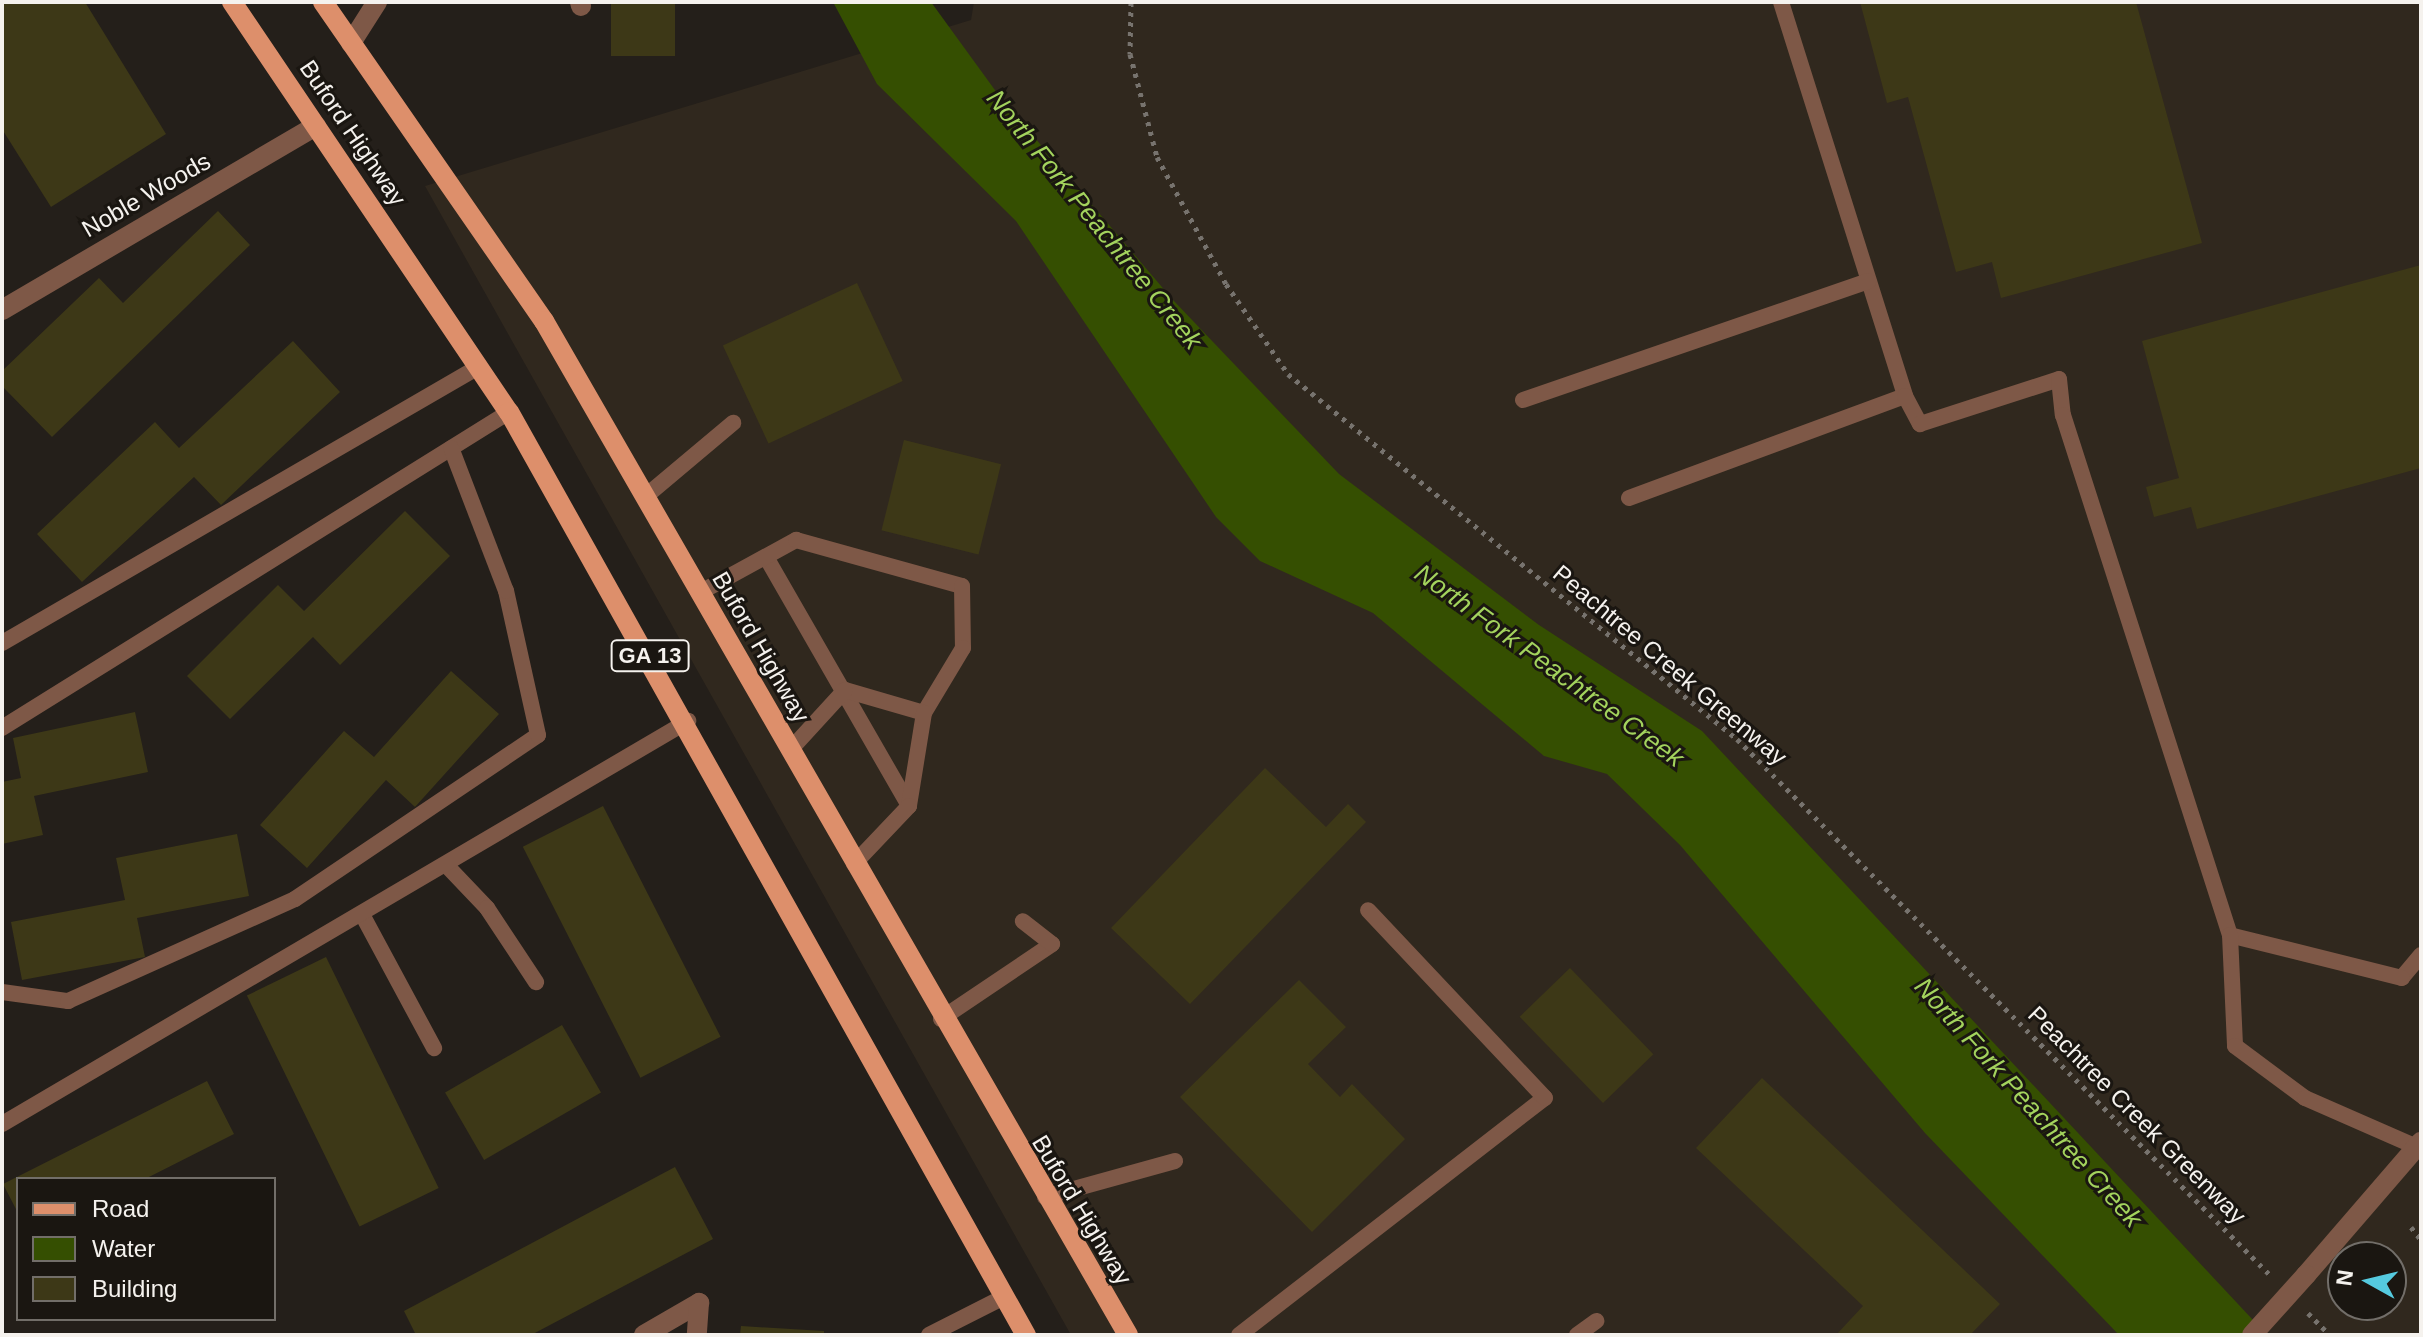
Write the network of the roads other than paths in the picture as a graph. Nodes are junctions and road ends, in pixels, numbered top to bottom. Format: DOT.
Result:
graph roads {
  1 [pos="232,2"];
  2 [pos="323,2"];
  3 [pos="377,2"];
  4 [pos="1781,2"];
  5 [pos="351,43"];
  6 [pos="316,126"];
  7 [pos="1868,281"];
  8 [pos="2,310"];
  9 [pos="480,366"];
  10 [pos="1905,396"];
  11 [pos="1523,400"];
  12 [pos="509,412"];
  13 [pos="733,423"];
  14 [pos="451,448"];
  15 [pos="646,496"];
  16 [pos="1629,498"];
  17 [pos="766,557"];
  18 [pos="699,593"];
  19 [pos="2,643"];
  20 [pos="845,690"];
  21 [pos="924,713"];
  22 [pos="688,721"];
  23 [pos="2,728"];
  24 [pos="791,749"];
  25 [pos="909,806"];
  26 [pos="854,864"];
  27 [pos="448,867"];
  28 [pos="1368,910"];
  29 [pos="364,918"];
  30 [pos="1023,921"];
  31 [pos="2230,935"];
  32 [pos="2421,955"];
  33 [pos="536,982"];
  34 [pos="2,992"];
  35 [pos="941,1019"];
  36 [pos="434,1048"];
  37 [pos="2,1124"];
  38 [pos="2420,1146"];
  39 [pos="1175,1161"];
  40 [pos="1045,1197"];
  41 [pos="1004,1297"];
  42 [pos="1596,1321"];
  43 [pos="644,1335"];
  44 [pos="697,1335"];
  45 [pos="929,1335"];
  46 [pos="1026,1335"];
  47 [pos="1128,1335"];
  48 [pos="1239,1335"];
  49 [pos="1577,1335"];
  50 [pos="2252,1335"];
  1 -- 6 [label="main road, Buford Highway / GA 13"];
  2 -- 5 [label="main road, Buford Highway / GA 13"];
  3 -- 5 [label="street"];
  4 -- 7 [label="lane"];
  5 -- 15 [label="main road, Buford Highway / GA 13"];
  6 -- 8 [label="street, Noble Woods"];
  6 -- 9 [label="main road, Buford Highway / GA 13"];
  7 -- 10 [label="lane"];
  7 -- 11 [label="lane"];
  9 -- 12 [label="main road, Buford Highway / GA 13"];
  9 -- 19 [label="lane"];
  10 -- 16 [label="lane"];
  10 -- 31 [label="lane"];
  12 -- 14 [label="lane"];
  12 -- 22 [label="main road, Buford Highway / GA 13"];
  13 -- 15 [label="lane"];
  14 -- 23 [label="lane"];
  14 -- 34 [label="lane"];
  15 -- 18 [label="main road, Buford Highway / GA 13"];
  17 -- 18 [label="lane"];
  17 -- 20 [label="lane"];
  17 -- 21 [label="lane"];
  18 -- 24 [label="main road, Buford Highway / GA 13"];
  20 -- 21 [label="lane"];
  20 -- 24 [label="lane"];
  20 -- 25 [label="lane"];
  21 -- 25 [label="lane"];
  22 -- 27 [label="lane"];
  22 -- 41 [label="main road, Buford Highway / GA 13"];
  24 -- 26 [label="main road, Buford Highway / GA 13"];
  25 -- 26 [label="lane"];
  26 -- 35 [label="main road, Buford Highway / GA 13"];
  27 -- 29 [label="lane"];
  27 -- 33 [label="lane"];
  28 -- 48 [label="lane"];
  29 -- 36 [label="lane"];
  29 -- 37 [label="lane"];
  30 -- 35 [label="lane"];
  31 -- 32 [label="lane"];
  31 -- 38 [label="lane"];
  35 -- 40 [label="main road, Buford Highway / GA 13"];
  38 -- 50 [label="street, bridge"];
  39 -- 40 [label="lane"];
  40 -- 47 [label="main road, Buford Highway / GA 13"];
  41 -- 45 [label="lane"];
  41 -- 46 [label="main road, Buford Highway / GA 13"];
  42 -- 49 [label="lane"];
  43 -- 44 [label="street"];
}
